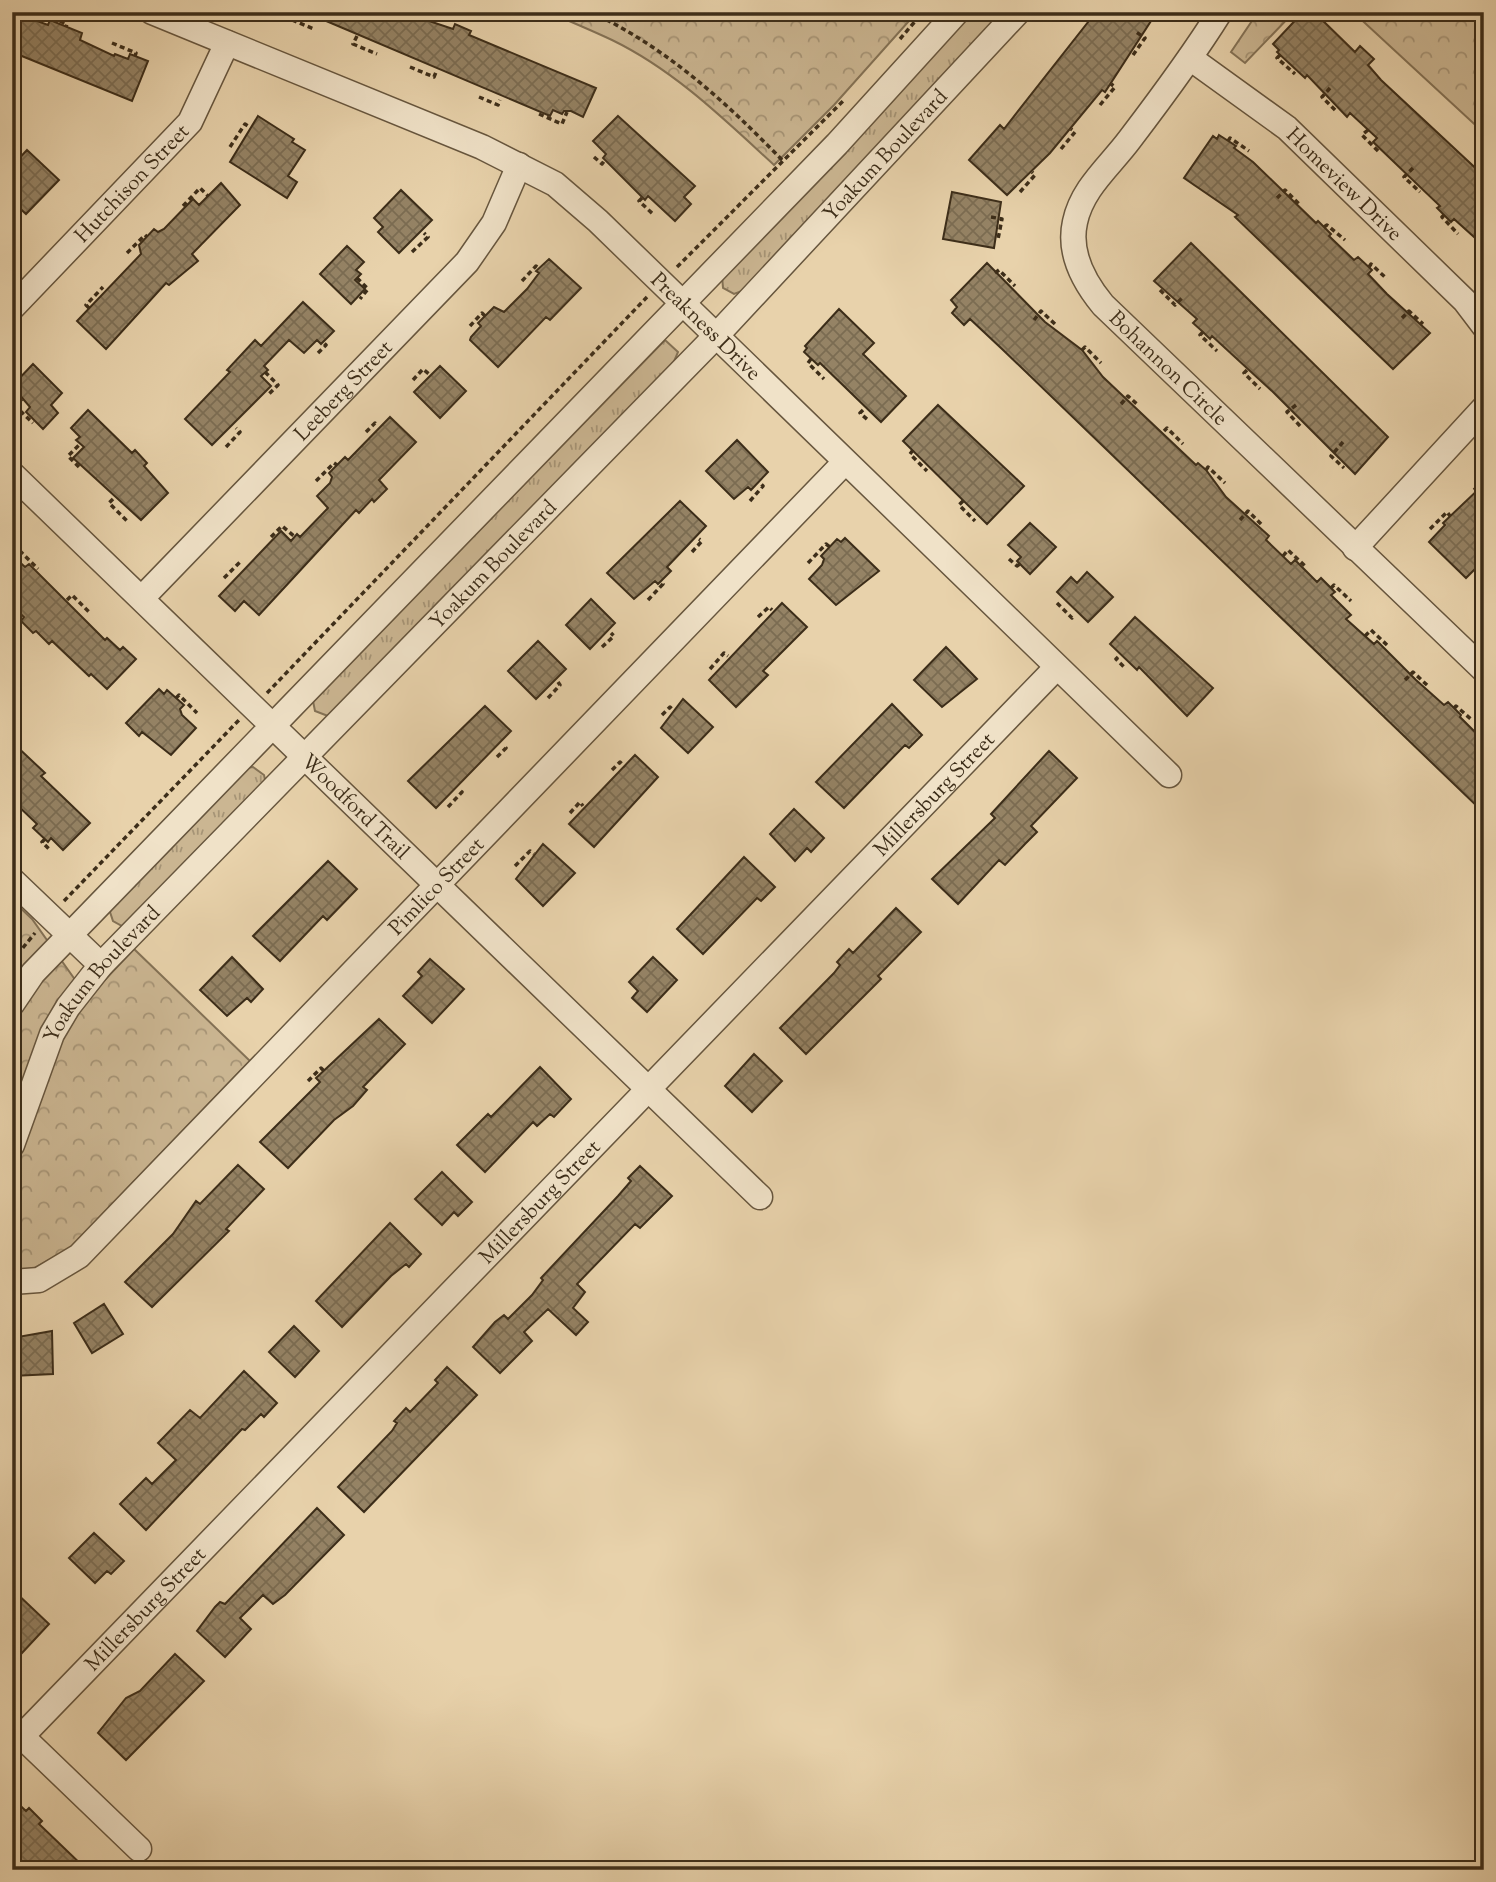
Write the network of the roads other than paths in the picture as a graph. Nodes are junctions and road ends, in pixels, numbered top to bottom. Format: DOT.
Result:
graph roads {
  1 [pos="152,12"];
  2 [pos="957,12"];
  3 [pos="1018,12"];
  4 [pos="1220,12"];
  5 [pos="227,43"];
  6 [pos="1190,58"];
  7 [pos="519,165"];
  8 [pos="681,304"];
  9 [pos="12,307"];
  10 [pos="1484,326"];
  11 [pos="715,337"];
  12 [pos="1484,408"];
  13 [pos="844,463"];
  14 [pos="12,474"];
  15 [pos="1354,548"];
  16 [pos="142,598"];
  17 [pos="1057,667"];
  18 [pos="1484,670"];
  19 [pos="274,726"];
  20 [pos="305,756"];
  21 [pos="1169,775"];
  22 [pos="12,880"];
  23 [pos="437,886"];
  24 [pos="70,935"];
  25 [pos="101,965"];
  26 [pos="12,1004"];
  27 [pos="648,1089"];
  28 [pos="17,1115"];
  29 [pos="12,1145"];
  30 [pos="760,1197"];
  31 [pos="12,1282"];
  32 [pos="17,1732"];
  33 [pos="139,1849"];
  1 -- 5 [label="street, Preakness Drive"];
  2 -- 8 [label="street, Yoakum Boulevard"];
  3 -- 11 [label="street, Yoakum Boulevard"];
  4 -- 6 [label="street, Bohannon Circle"];
  5 -- 7 [label="street, Preakness Drive"];
  5 -- 9 [label="street, Hutchison Street"];
  6 -- 10 [label="street, Homeview Drive"];
  6 -- 15 [label="street, Bohannon Circle"];
  7 -- 8 [label="street, Preakness Drive"];
  7 -- 16 [label="street, Leeberg Street"];
  8 -- 11 [label="street, Preakness Drive"];
  8 -- 19 [label="street, Yoakum Boulevard"];
  11 -- 13 [label="street, Preakness Drive"];
  11 -- 20 [label="street, Yoakum Boulevard"];
  12 -- 15 [label="street"];
  13 -- 17 [label="street, Preakness Drive"];
  13 -- 23 [label="street, Pimlico Street"];
  14 -- 16 [label="street, Woodford Trail"];
  15 -- 18 [label="street, Bohannon Circle"];
  16 -- 19 [label="street, Woodford Trail"];
  17 -- 21 [label="street, Preakness Drive"];
  17 -- 27 [label="street, Millersburg Street"];
  19 -- 20 [label="street, Woodford Trail"];
  19 -- 24 [label="street, Yoakum Boulevard"];
  20 -- 23 [label="street, Woodford Trail"];
  20 -- 25 [label="street, Yoakum Boulevard"];
  22 -- 24 [label="street"];
  23 -- 27 [label="street, Woodford Trail"];
  23 -- 31 [label="street, Pimlico Street"];
  24 -- 25 [label="street"];
  24 -- 26 [label="street, Yoakum Boulevard"];
  25 -- 28 [label="street, Yoakum Boulevard"];
  27 -- 30 [label="street, Woodford Trail"];
  27 -- 32 [label="street, Millersburg Street"];
  28 -- 29 [label="street, Yoakum Boulevard"];
  32 -- 33 [label="street"];
}
